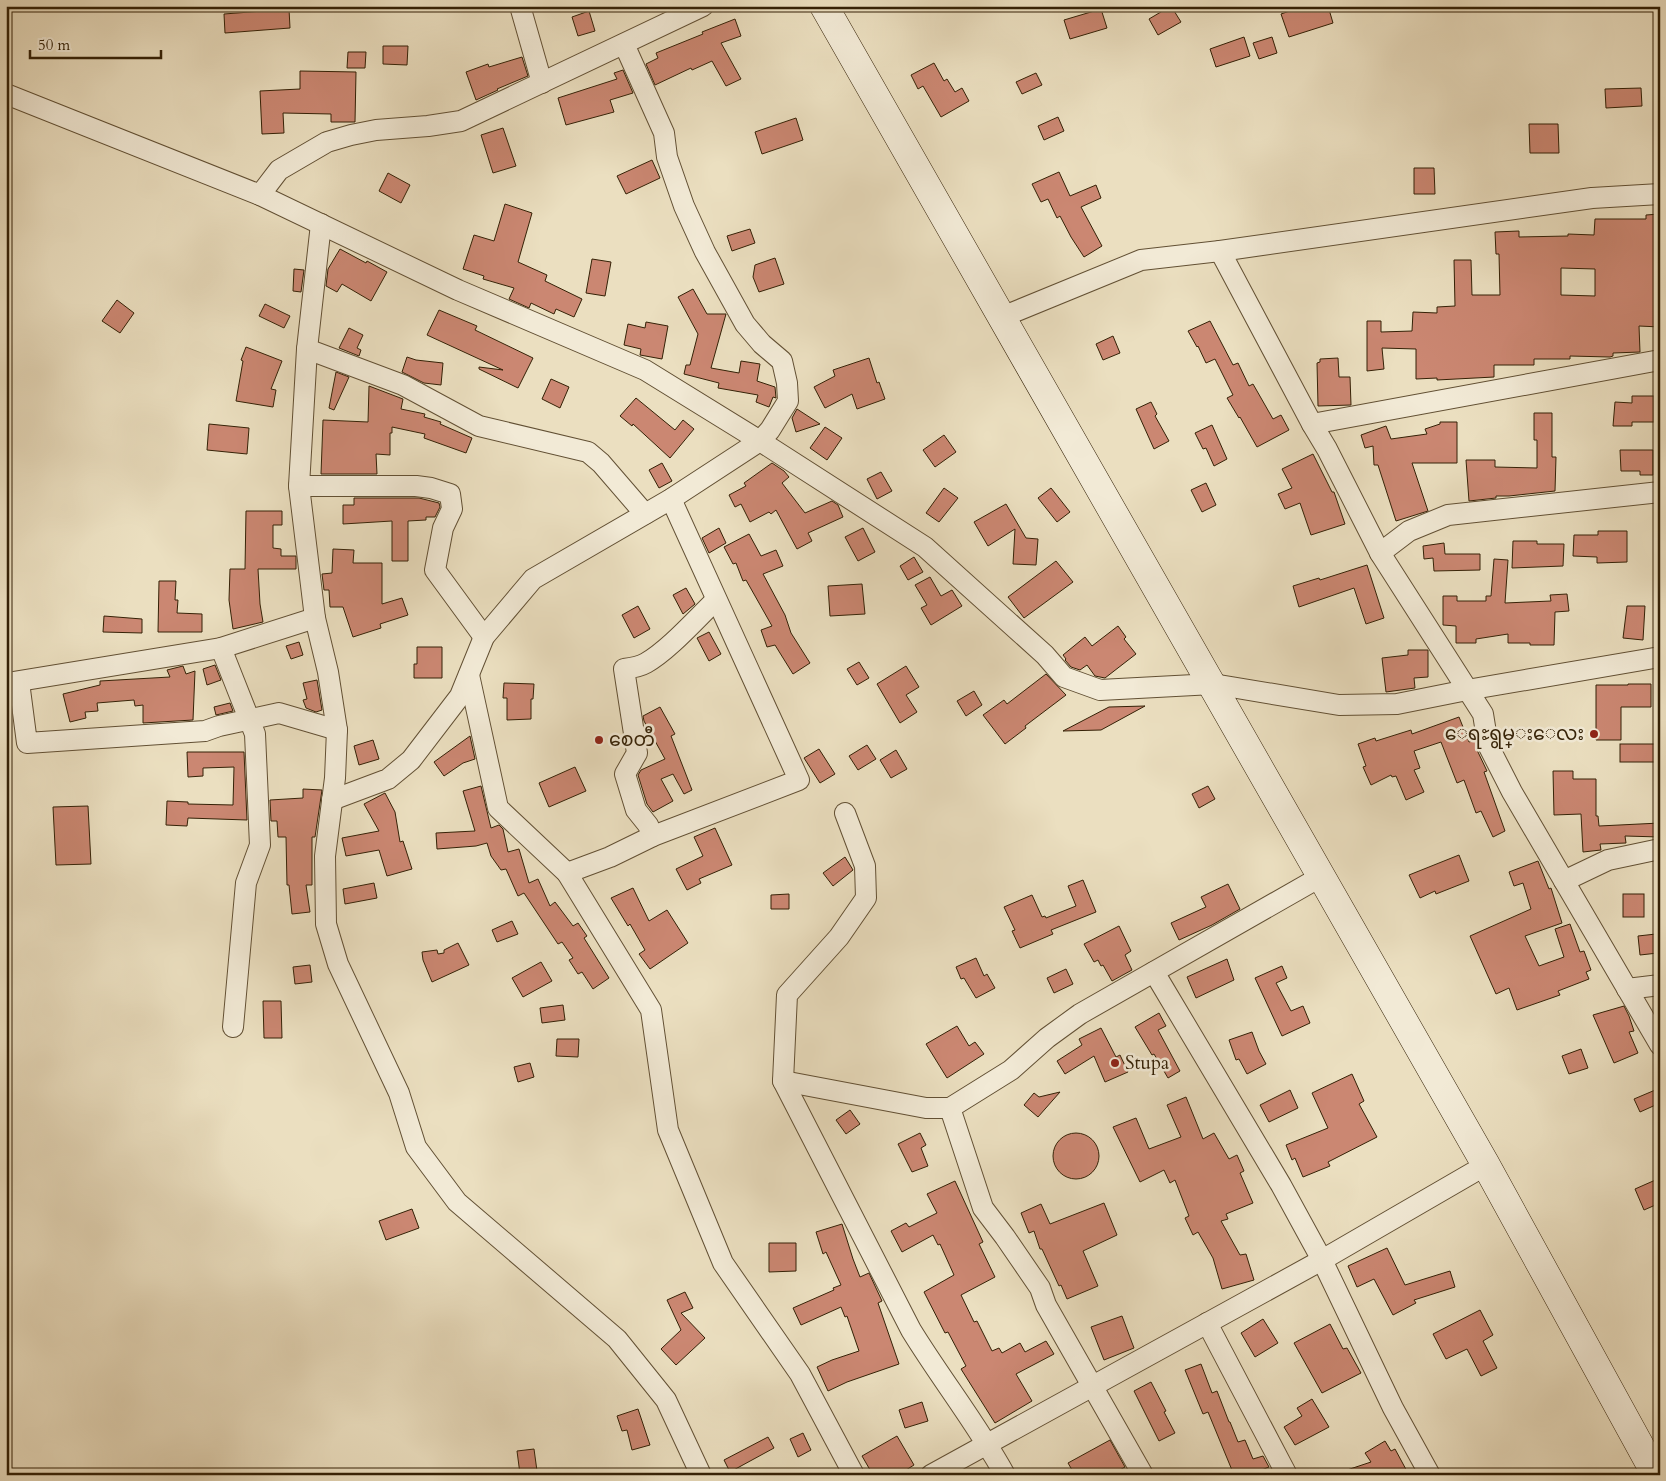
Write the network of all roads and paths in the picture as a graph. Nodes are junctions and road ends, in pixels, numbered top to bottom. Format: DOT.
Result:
graph roads {
  1 [pos="520,6"];
  2 [pos="704,6"];
  3 [pos="824,6"];
  4 [pos="624,44"];
  5 [pos="542,83"];
  6 [pos="6,94"];
  7 [pos="1660,194"];
  8 [pos="260,195"];
  9 [pos="321,224"];
  10 [pos="1220,251"];
  11 [pos="1002,317"];
  12 [pos="307,349"];
  13 [pos="1660,360"];
  14 [pos="1312,424"];
  15 [pos="760,441"];
  16 [pos="299,486"];
  17 [pos="1660,492"];
  18 [pos="671,499"];
  19 [pos="645,514"];
  20 [pos="1380,552"];
  21 [pos="716,600"];
  22 [pos="315,618"];
  23 [pos="484,637"];
  24 [pos="221,648"];
  25 [pos="1660,657"];
  26 [pos="469,675"];
  27 [pos="13,683"];
  28 [pos="1213,684"];
  29 [pos="1467,690"];
  30 [pos="251,720"];
  31 [pos="337,730"];
  32 [pos="332,800"];
  33 [pos="845,813"];
  34 [pos="653,836"];
  35 [pos="1660,849"];
  36 [pos="567,873"];
  37 [pos="1322,876"];
  38 [pos="1564,882"];
  39 [pos="1154,972"];
  40 [pos="1660,984"];
  41 [pos="1627,989"];
  42 [pos="233,1027"];
  43 [pos="1660,1045"];
  44 [pos="783,1081"];
  45 [pos="950,1108"];
  46 [pos="1486,1165"];
  47 [pos="1322,1260"];
  48 [pos="1207,1324"];
  49 [pos="1093,1387"];
  50 [pos="987,1443"];
  51 [pos="701,1475"];
  52 [pos="854,1475"];
  53 [pos="932,1475"];
  54 [pos="1005,1475"];
  55 [pos="1142,1475"];
  56 [pos="1287,1475"];
  57 [pos="1430,1475"];
  58 [pos="1656,1475"];
  1 -- 5 [label="street"];
  2 -- 4 [label="street"];
  3 -- 11 [label="main road"];
  4 -- 5 [label="street"];
  4 -- 15 [label="street"];
  5 -- 8 [label="street"];
  6 -- 8 [label="street"];
  7 -- 10 [label="street"];
  8 -- 9 [label="street"];
  9 -- 12 [label="street"];
  9 -- 15 [label="street"];
  10 -- 11 [label="street"];
  10 -- 14 [label="street"];
  11 -- 28 [label="main road"];
  12 -- 16 [label="street"];
  12 -- 19 [label="street"];
  13 -- 14 [label="street"];
  14 -- 20 [label="street"];
  15 -- 18 [label="street"];
  15 -- 28 [label="street"];
  16 -- 22 [label="street"];
  16 -- 23 [label="street"];
  17 -- 20 [label="street"];
  18 -- 19 [label="street"];
  18 -- 21 [label="street"];
  19 -- 23 [label="street"];
  20 -- 29 [label="street"];
  21 -- 34 [label="street"];
  21 -- 34 [label="street"];
  22 -- 24 [label="street"];
  22 -- 31 [label="street"];
  23 -- 26 [label="street"];
  24 -- 27 [label="street"];
  24 -- 30 [label="street"];
  25 -- 29 [label="street"];
  26 -- 32 [label="street"];
  26 -- 36 [label="street"];
  27 -- 30 [label="street"];
  28 -- 29 [label="street"];
  28 -- 37 [label="main road"];
  29 -- 38 [label="street"];
  30 -- 31 [label="street"];
  30 -- 42 [label="street"];
  31 -- 32 [label="street"];
  32 -- 51 [label="street"];
  33 -- 44 [label="street"];
  34 -- 36 [label="street"];
  35 -- 38 [label="street"];
  36 -- 52 [label="street"];
  37 -- 39 [label="street"];
  37 -- 46 [label="main road"];
  38 -- 41 [label="street"];
  39 -- 45 [label="street"];
  39 -- 47 [label="street"];
  40 -- 41 [label="street"];
  41 -- 43 [label="street"];
  44 -- 45 [label="street"];
  44 -- 50 [label="street"];
  45 -- 49 [label="street"];
  46 -- 47 [label="street"];
  46 -- 58 [label="main road"];
  47 -- 48 [label="street"];
  47 -- 57 [label="street"];
  48 -- 49 [label="street"];
  48 -- 56 [label="street"];
  49 -- 50 [label="street"];
  49 -- 55 [label="street"];
  50 -- 53 [label="street"];
  50 -- 54 [label="street"];
}
